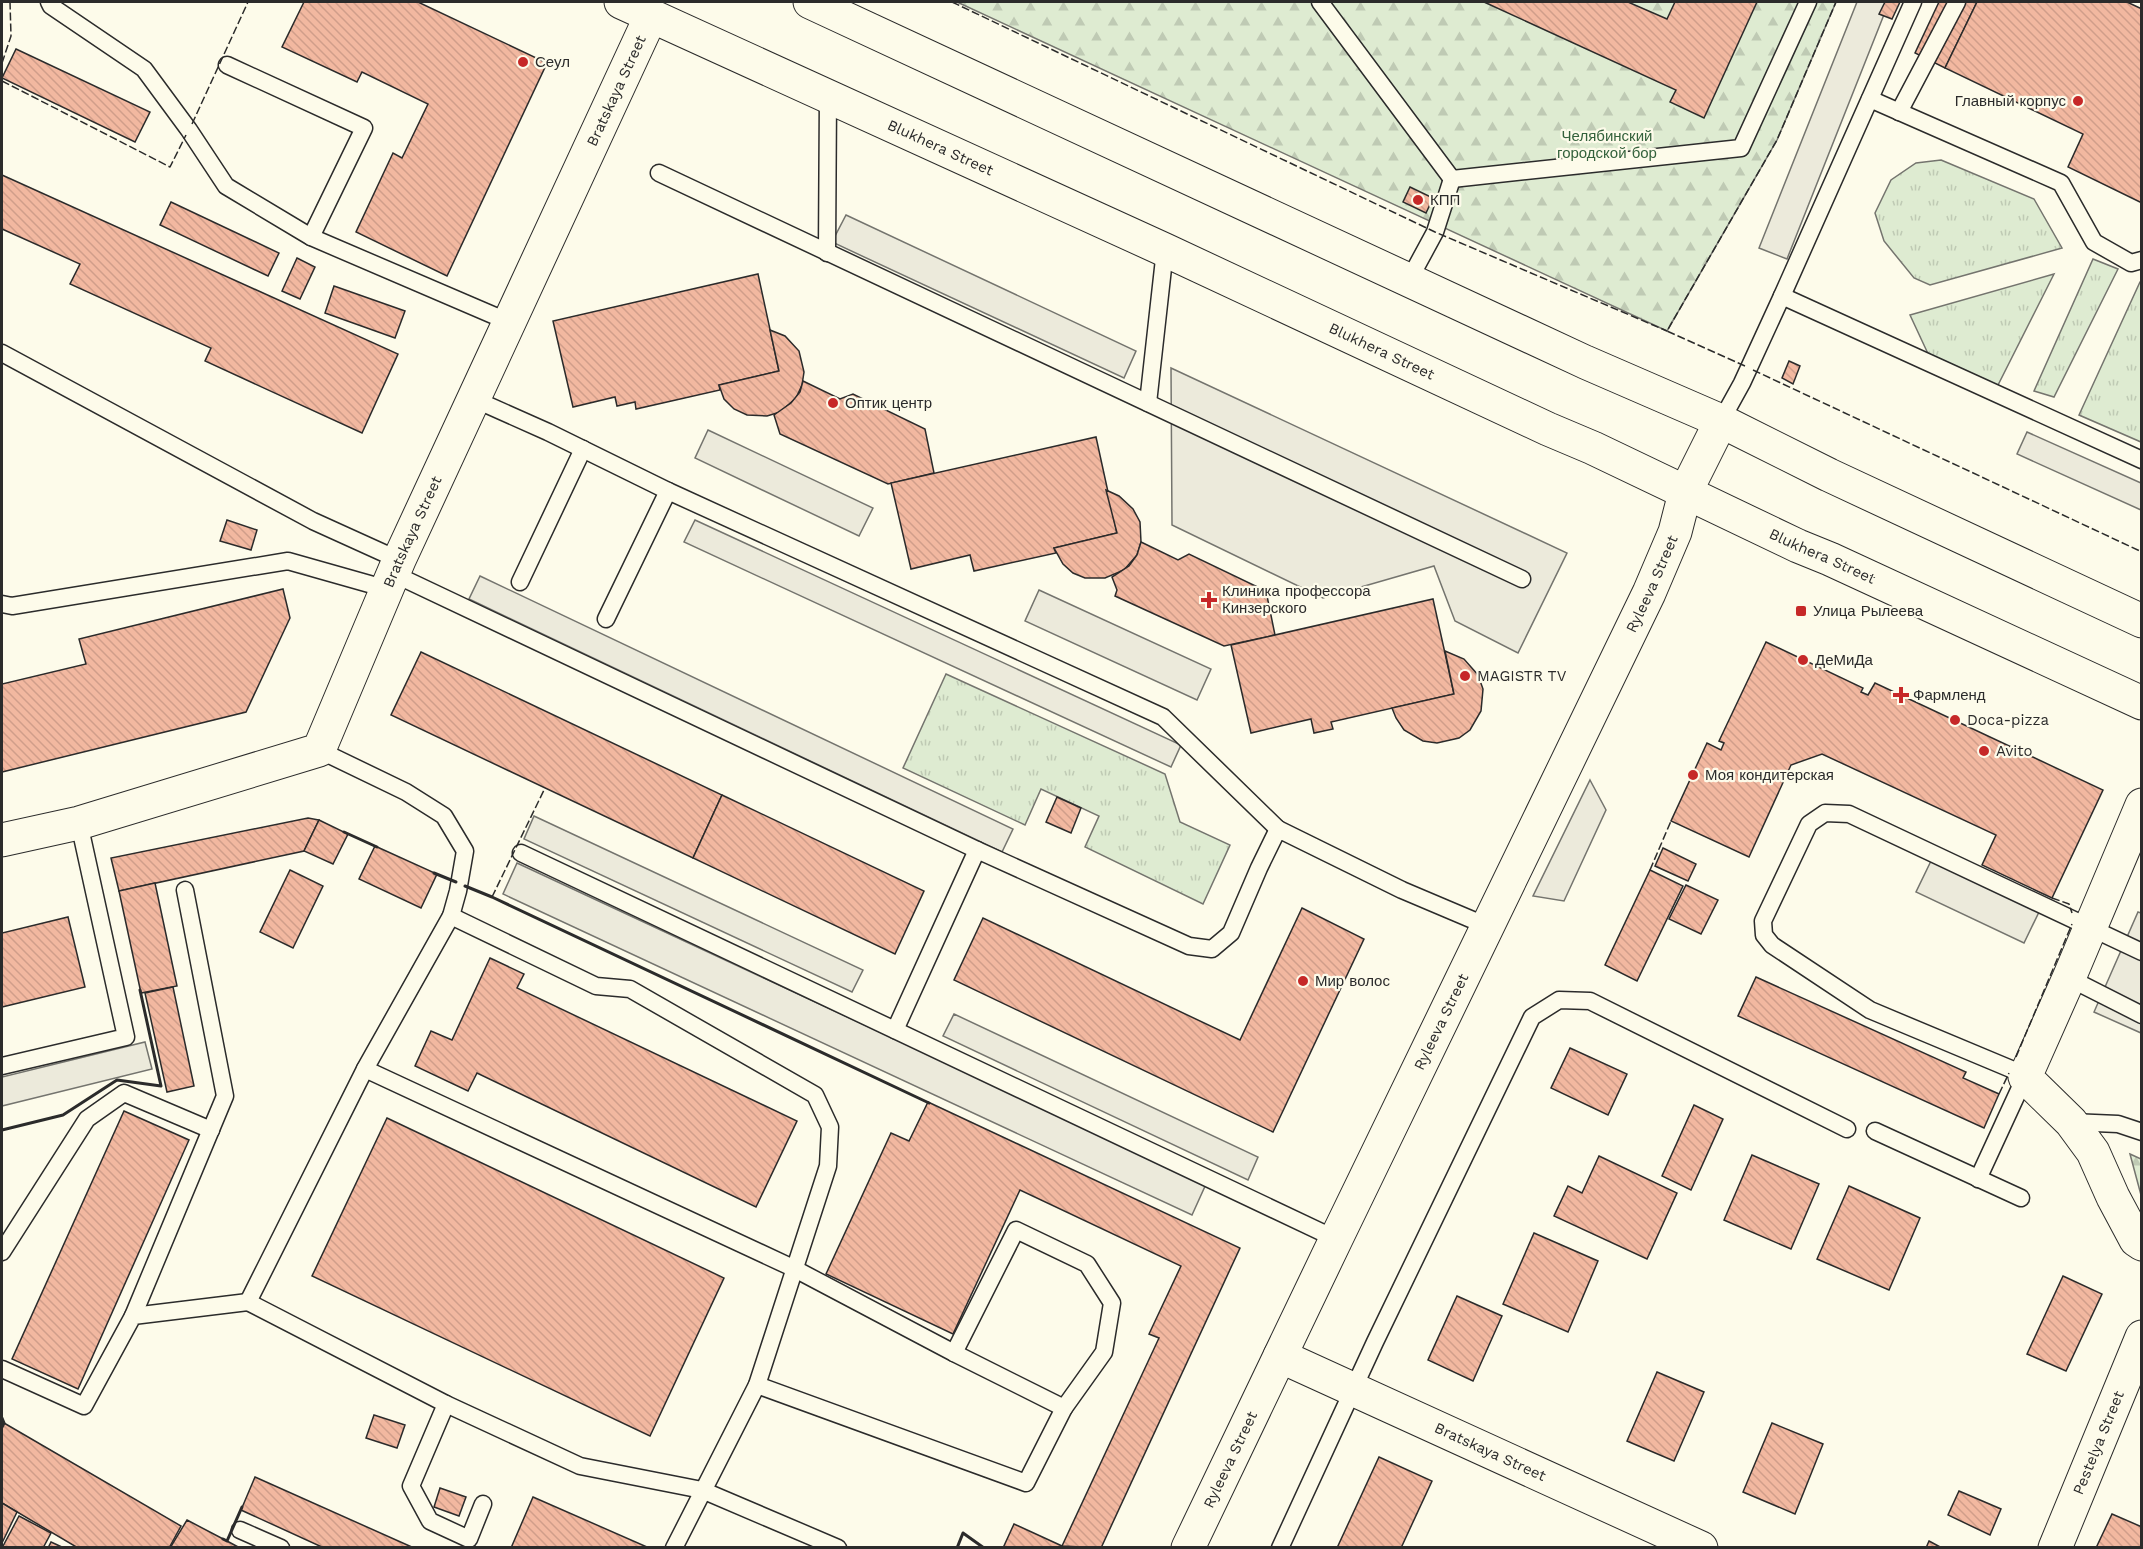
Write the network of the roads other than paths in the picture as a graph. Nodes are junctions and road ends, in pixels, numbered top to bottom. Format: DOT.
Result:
graph roads {
  1 [pos="49,2"];
  2 [pos="621,2"];
  3 [pos="810,2"];
  4 [pos="1320,2"];
  5 [pos="1808,2"];
  6 [pos="1913,2"];
  7 [pos="1957,2"];
  8 [pos="651,16"];
  9 [pos="227,65"];
  10 [pos="828,95"];
  11 [pos="1870,99"];
  12 [pos="1899,112"];
  13 [pos="659,173"];
  14 [pos="1452,179"];
  15 [pos="311,237"];
  16 [pos="1165,250"];
  17 [pos="827,253"];
  18 [pos="2142,260"];
  19 [pos="1409,280"];
  20 [pos="1782,296"];
  21 [pos="510,322"];
  22 [pos="2,353"];
  23 [pos="474,399"];
  24 [pos="1148,403"];
  25 [pos="1721,421"];
  26 [pos="584,449"];
  27 [pos="2142,460"];
  28 [pos="668,491"];
  29 [pos="1685,493"];
  30 [pos="393,574"];
  31 [pos="1522,579"];
  32 [pos="520,582"];
  33 [pos="5,606"];
  34 [pos="606,619"];
  35 [pos="2142,621"];
  36 [pos="2142,703"];
  37 [pos="319,750"];
  38 [pos="2142,805"];
  39 [pos="79,823"];
  40 [pos="1278,829"];
  41 [pos="2,840"];
  42 [pos="977,850"];
  43 [pos="521,853"];
  44 [pos="185,890"];
  45 [pos="451,916"];
  46 [pos="1487,926"];
  47 [pos="2090,928"];
  48 [pos="2142,952"];
  49 [pos="2070,978"];
  50 [pos="2142,1015"];
  51 [pos="895,1030"];
  52 [pos="2,1066"];
  53 [pos="365,1069"];
  54 [pos="2025,1077"];
  55 [pos="2071,1122"];
  56 [pos="1847,1129"];
  57 [pos="211,1130"];
  58 [pos="1875,1131"];
  59 [pos="2142,1132"];
  60 [pos="1978,1179"];
  61 [pos="2021,1198"];
  62 [pos="1336,1239"];
  63 [pos="2142,1244"];
  64 [pos="2,1252"];
  65 [pos="793,1268"];
  66 [pos="248,1302"];
  67 [pos="133,1316"];
  68 [pos="2142,1337"];
  69 [pos="954,1353"];
  70 [pos="1280,1356"];
  71 [pos="2,1369"];
  72 [pos="757,1385"];
  73 [pos="1352,1389"];
  74 [pos="446,1404"];
  75 [pos="1064,1408"];
  76 [pos="702,1490"];
  77 [pos="483,1504"];
  78 [pos="240,1530"];
  79 [pos="281,1548"];
  80 [pos="674,1548"];
  81 [pos="838,1548"];
  82 [pos="1188,1548"];
  83 [pos="1280,1548"];
  84 [pos="1701,1548"];
  85 [pos="2055,1548"];
  1 -- 15 [label="lane"];
  2 -- 8 [label="street, Blukhera Street"];
  3 -- 19 [label="street"];
  4 -- 14 [label="lane"];
  5 -- 14 [label="lane"];
  6 -- 11 [label="lane"];
  7 -- 12 [label="lane"];
  8 -- 10 [label="street, Blukhera Street"];
  8 -- 21 [label="street, Bratskaya Street"];
  9 -- 15 [label="lane"];
  10 -- 16 [label="street, Blukhera Street"];
  10 -- 17 [label="lane"];
  11 -- 12 [label="lane"];
  11 -- 20 [label="lane"];
  12 -- 18 [label="lane"];
  13 -- 17 [label="lane"];
  14 -- 19 [label="lane"];
  15 -- 21 [label="lane"];
  16 -- 24 [label="lane"];
  16 -- 29 [label="street, Blukhera Street"];
  17 -- 24 [label="lane"];
  19 -- 25 [label="street"];
  20 -- 25 [label="lane"];
  20 -- 27 [label="lane"];
  21 -- 23 [label="street, Bratskaya Street"];
  22 -- 30 [label="lane"];
  23 -- 26 [label="lane"];
  23 -- 30 [label="street, Bratskaya Street"];
  24 -- 31 [label="lane"];
  25 -- 29 [label="street, Ryleeva Street"];
  25 -- 35 [label="street"];
  26 -- 28 [label="lane"];
  26 -- 32 [label="lane"];
  28 -- 34 [label="lane"];
  28 -- 40 [label="lane"];
  29 -- 36 [label="street, Blukhera Street"];
  29 -- 46 [label="street, Ryleeva Street"];
  30 -- 33 [label="lane"];
  30 -- 37 [label="street, Bratskaya Street"];
  30 -- 42 [label="lane"];
  37 -- 39 [label="street"];
  37 -- 45 [label="lane"];
  38 -- 47 [label="street"];
  39 -- 41 [label="street"];
  39 -- 52 [label="lane"];
  40 -- 42 [label="lane"];
  40 -- 46 [label="lane"];
  42 -- 51 [label="lane"];
  43 -- 51 [label="lane"];
  44 -- 57 [label="lane"];
  45 -- 53 [label="lane"];
  45 -- 65 [label="lane"];
  46 -- 62 [label="street, Ryleeva Street"];
  47 -- 48 [label="lane"];
  47 -- 49 [label="street"];
  47 -- 54 [label="lane"];
  49 -- 50 [label="lane"];
  49 -- 54 [label="street"];
  51 -- 62 [label="lane"];
  53 -- 65 [label="lane"];
  53 -- 66 [label="lane"];
  54 -- 55 [label="street"];
  54 -- 60 [label="lane"];
  55 -- 59 [label="lane"];
  55 -- 63 [label="street"];
  56 -- 73 [label="lane"];
  57 -- 64 [label="lane"];
  57 -- 67 [label="lane"];
  58 -- 60 [label="lane"];
  60 -- 61 [label="lane"];
  62 -- 70 [label="street, Ryleeva Street"];
  65 -- 69 [label="lane"];
  65 -- 72 [label="lane"];
  66 -- 67 [label="lane"];
  66 -- 74 [label="lane"];
  67 -- 71 [label="lane"];
  68 -- 85 [label="street, Pestelya Street"];
  69 -- 75 [label="lane"];
  69 -- 75 [label="lane"];
  70 -- 73 [label="street, Bratskaya Street"];
  70 -- 82 [label="street, Ryleeva Street"];
  72 -- 75 [label="lane"];
  72 -- 76 [label="lane"];
  73 -- 83 [label="lane"];
  73 -- 84 [label="street, Bratskaya Street"];
  74 -- 76 [label="lane"];
  74 -- 77 [label="lane"];
  76 -- 80 [label="lane"];
  76 -- 81 [label="lane"];
  78 -- 79 [label="lane"];
}
